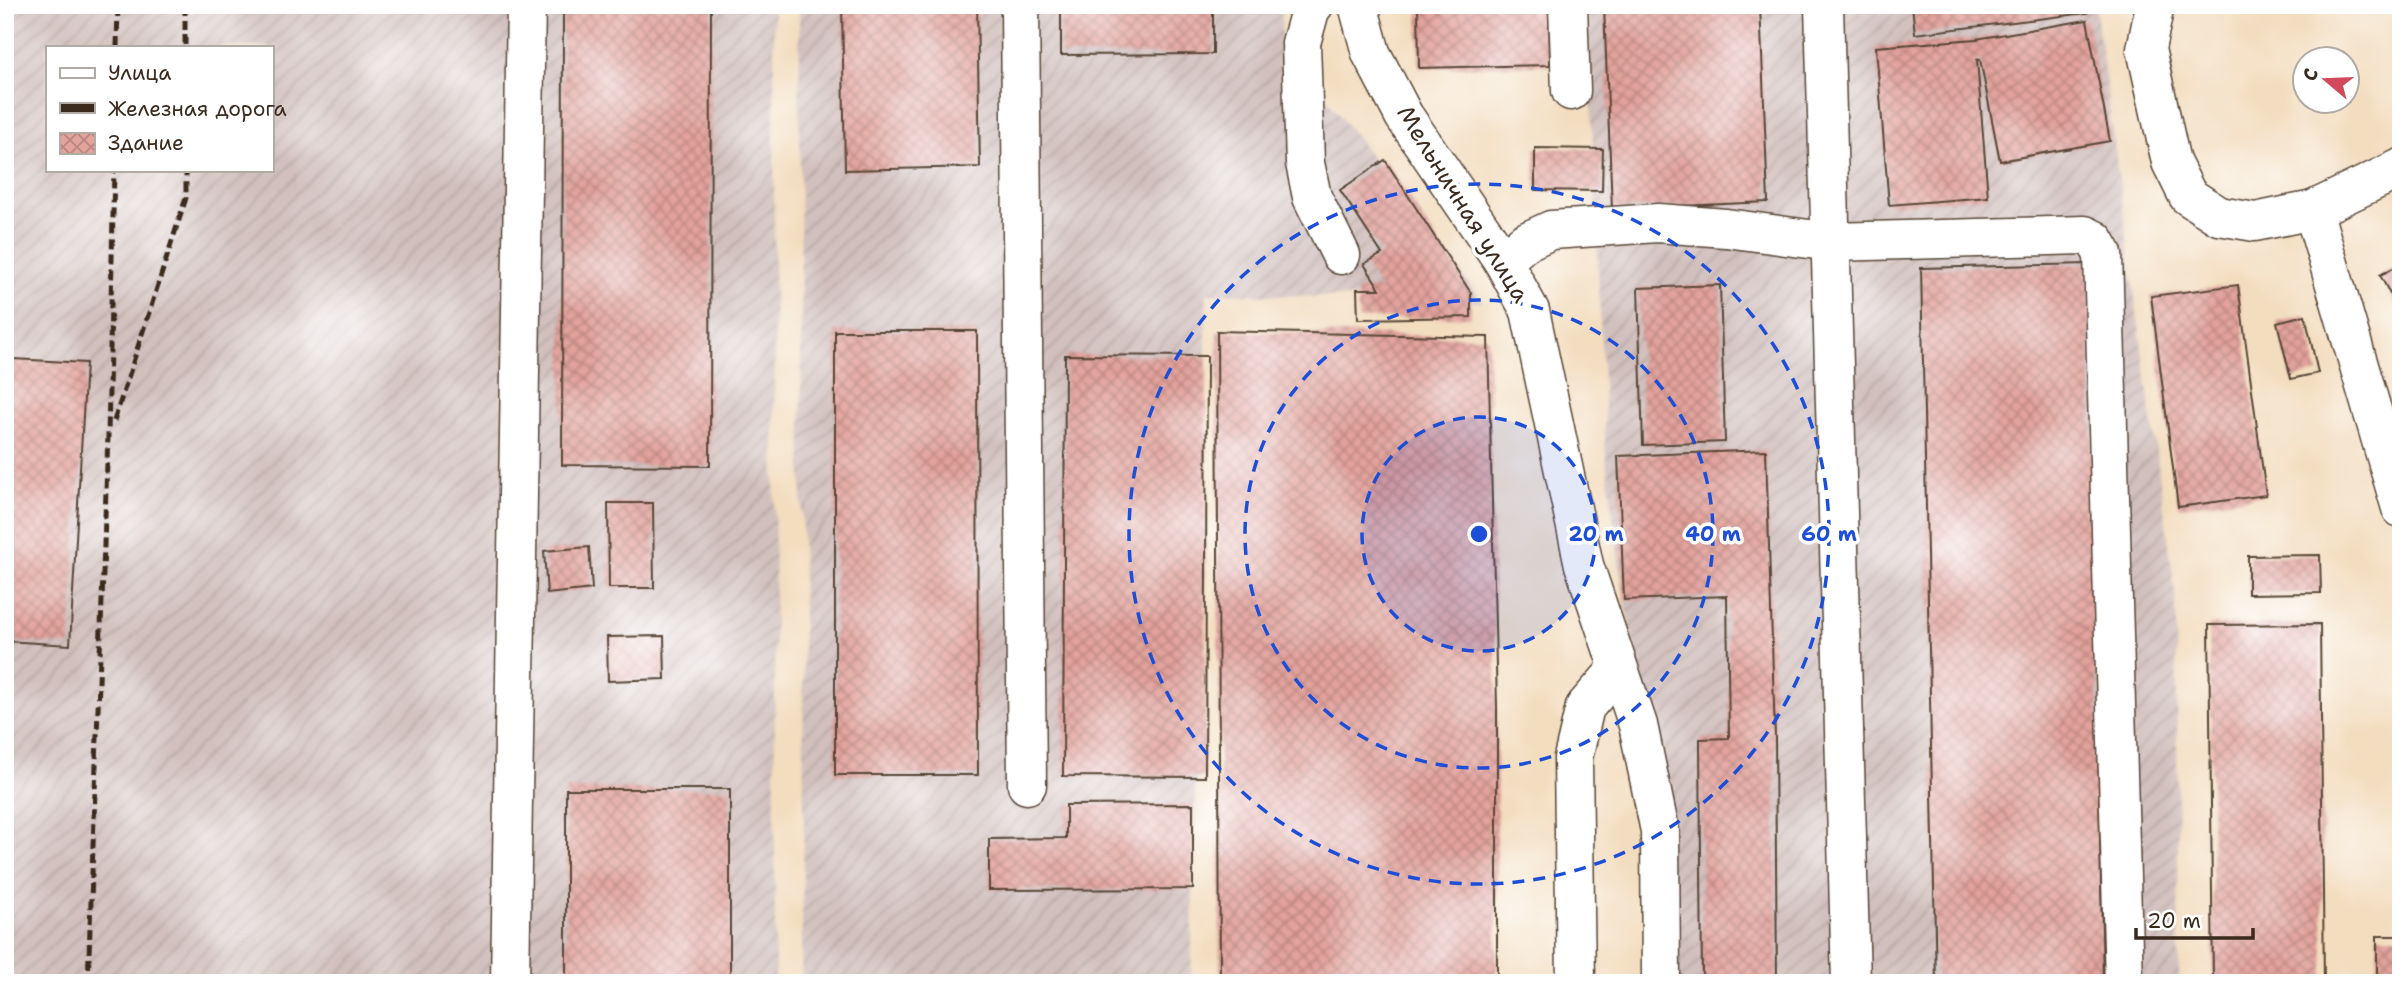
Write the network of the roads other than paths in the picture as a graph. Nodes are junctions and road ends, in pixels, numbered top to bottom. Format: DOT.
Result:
graph roads {
  1 [pos="526,5"];
  2 [pos="1020,5"];
  3 [pos="1314,5"];
  4 [pos="1357,5"];
  5 [pos="1568,5"];
  6 [pos="1824,5"];
  7 [pos="2155,5"];
  8 [pos="1571,91"];
  9 [pos="2401,168"];
  10 [pos="2313,210"];
  11 [pos="1832,242"];
  12 [pos="1341,255"];
  13 [pos="1503,261"];
  14 [pos="2401,508"];
  15 [pos="1618,669"];
  16 [pos="1027,785"];
  17 [pos="510,983"];
  18 [pos="1576,983"];
  19 [pos="1661,983"];
  20 [pos="1851,983"];
  21 [pos="2123,983"];
  1 -- 17 [label="street"];
  2 -- 16 [label="street"];
  3 -- 12 [label="street"];
  4 -- 13 [label="street, Мельничная улица"];
  5 -- 8 [label="street"];
  6 -- 11 [label="street"];
  7 -- 10 [label="street"];
  9 -- 10 [label="street"];
  10 -- 14 [label="street"];
  11 -- 13 [label="street"];
  11 -- 20 [label="street"];
  11 -- 21 [label="street"];
  13 -- 15 [label="street, Мельничная улица"];
  15 -- 18 [label="street"];
  15 -- 19 [label="street, Мельничная улица"];
}
